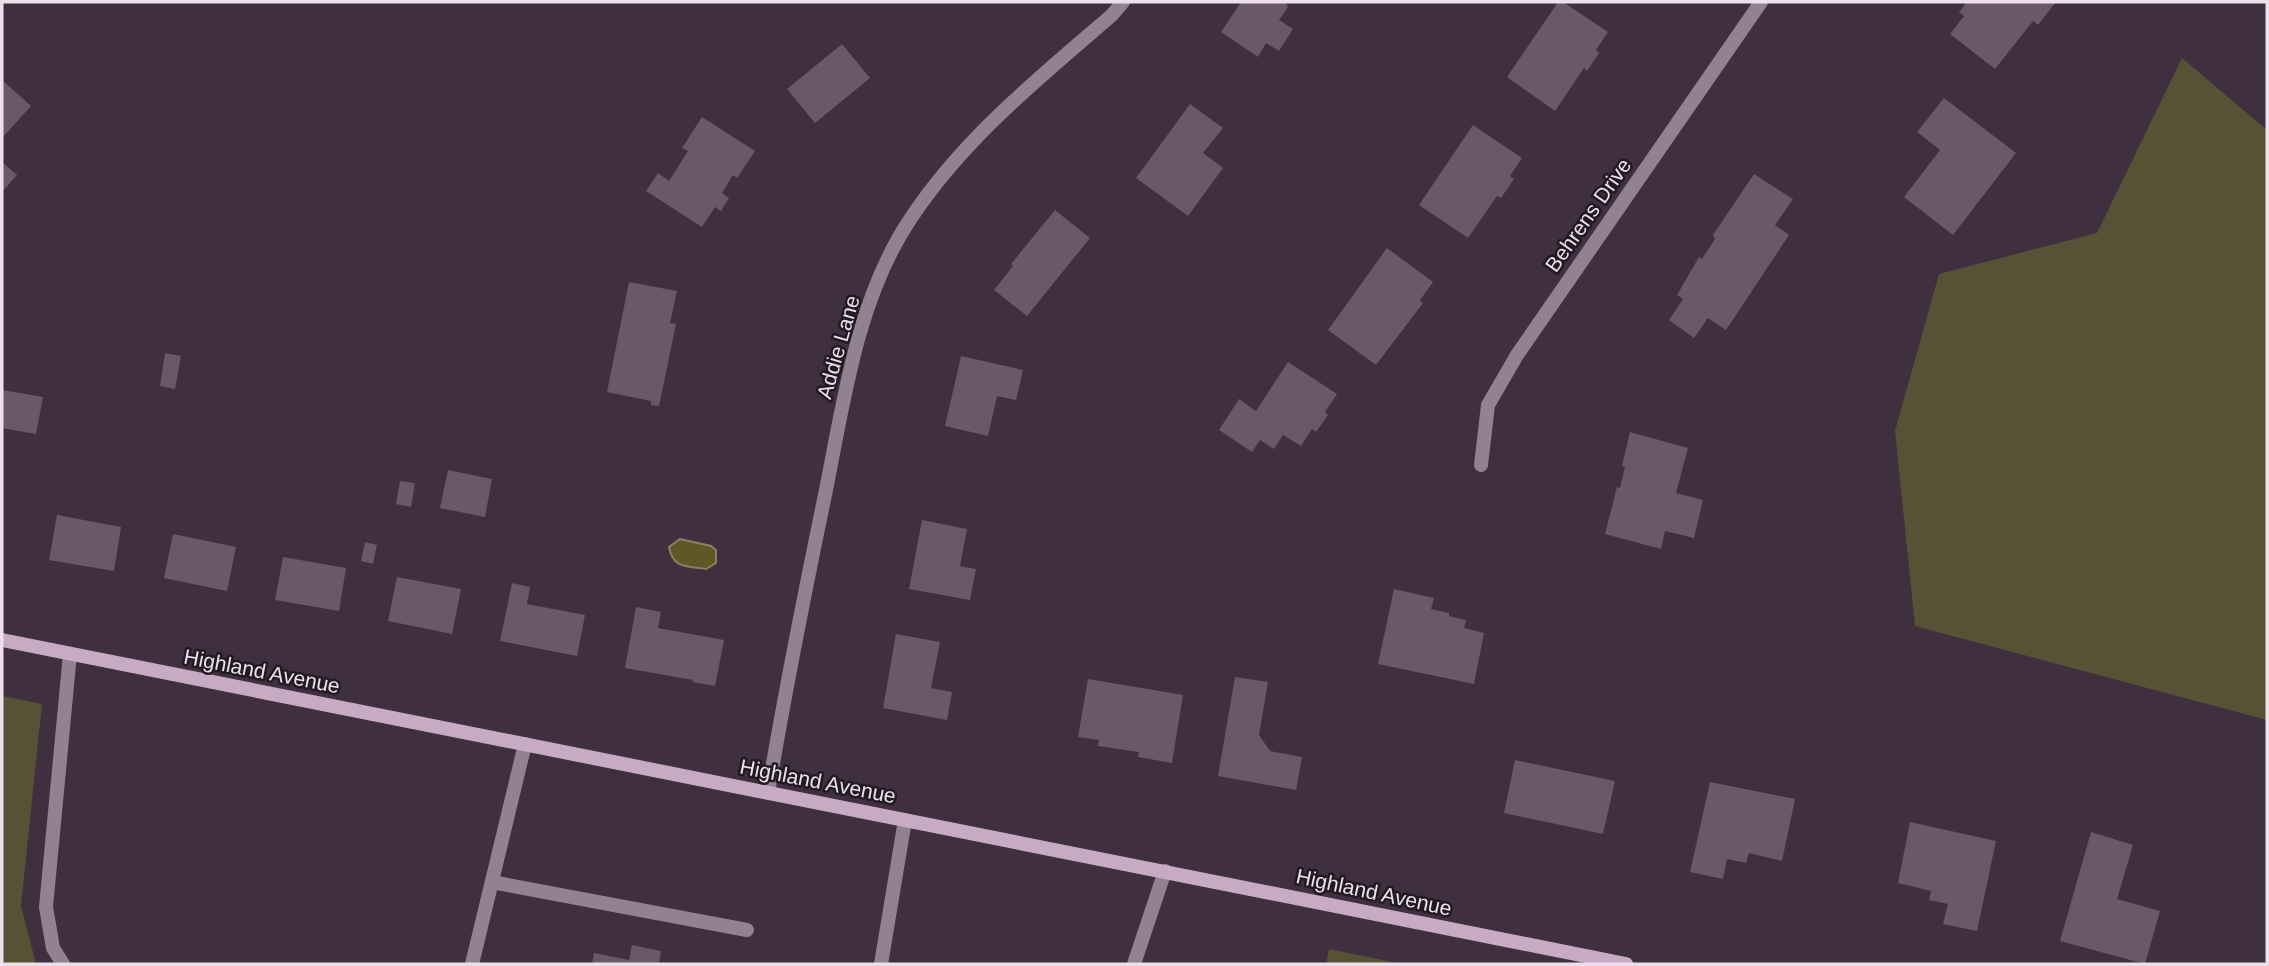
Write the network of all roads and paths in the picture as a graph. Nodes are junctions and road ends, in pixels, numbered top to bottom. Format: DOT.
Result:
graph roads {
  1 [pos="1124,2"];
  2 [pos="1761,2"];
  3 [pos="1481,466"];
  4 [pos="2,640"];
  5 [pos="70,654"];
  6 [pos="525,744"];
  7 [pos="768,793"];
  8 [pos="905,820"];
  9 [pos="1164,871"];
  10 [pos="492,882"];
  11 [pos="747,930"];
  12 [pos="884,963"];
  13 [pos="63,964"];
  14 [pos="472,964"];
  15 [pos="1134,964"];
  16 [pos="1626,964"];
  1 -- 7 [label="street, Addie Lane"];
  2 -- 3 [label="street, Behrens Drive"];
  4 -- 5 [label="street, Highland Avenue"];
  5 -- 6 [label="street, Highland Avenue"];
  5 -- 13 [label="street"];
  6 -- 7 [label="street, Highland Avenue"];
  6 -- 10 [label="street"];
  7 -- 8 [label="street, Highland Avenue"];
  8 -- 9 [label="street, Highland Avenue"];
  8 -- 12 [label="street"];
  9 -- 15 [label="street"];
  9 -- 16 [label="street, Highland Avenue"];
  10 -- 11 [label="street"];
  10 -- 14 [label="street"];
}
